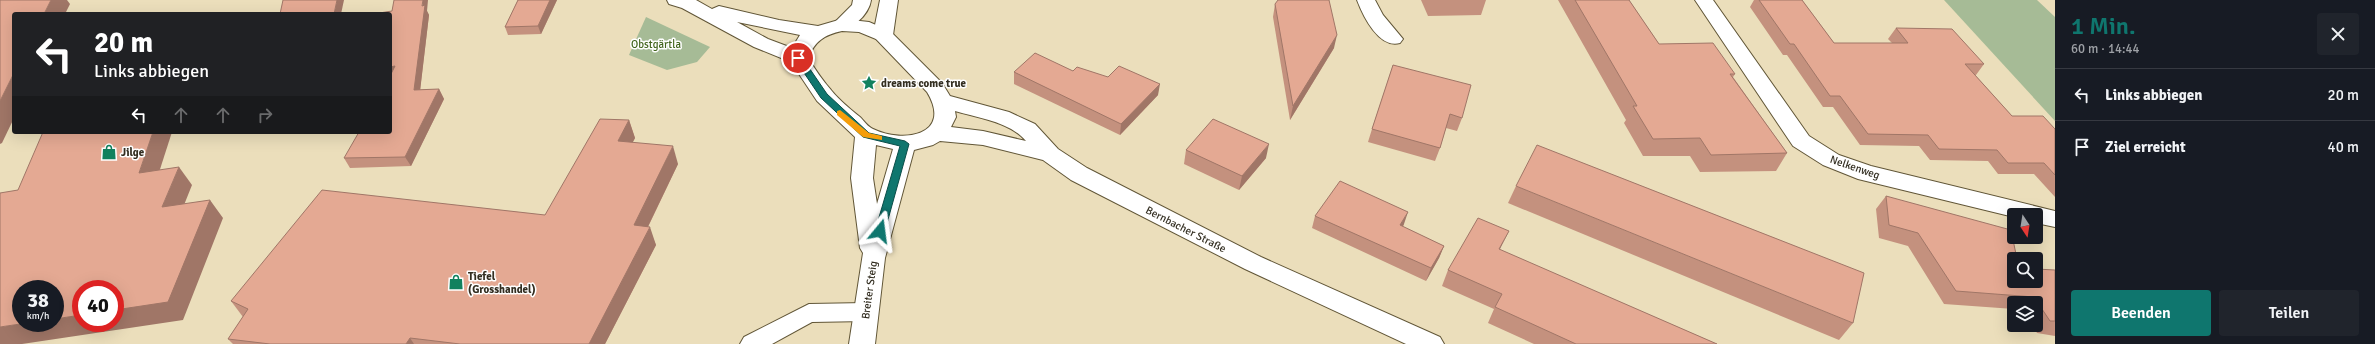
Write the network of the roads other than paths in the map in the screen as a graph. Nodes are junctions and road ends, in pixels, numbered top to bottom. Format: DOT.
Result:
graph roads {
  1 [pos="862,0"];
  2 [pos="889,0"];
  3 [pos="1366,0"];
  4 [pos="1704,0"];
  5 [pos="682,2"];
  6 [pos="842,25"];
  7 [pos="821,32"];
  8 [pos="883,35"];
  9 [pos="1393,39"];
  10 [pos="798,58"];
  11 [pos="943,101"];
  12 [pos="937,134"];
  13 [pos="866,135"];
  14 [pos="905,144"];
  15 [pos="1050,154"];
  16 [pos="2055,219"];
  17 [pos="873,258"];
  18 [pos="866,312"];
  19 [pos="752,344"];
  20 [pos="862,344"];
  21 [pos="1431,344"];
  1 -- 6 [label="street"];
  2 -- 8 [label="street"];
  3 -- 9 [label="street"];
  4 -- 16 [label="street, Nelkenweg"];
  5 -- 7 [label="street"];
  5 -- 10 [label="street"];
  6 -- 7 [label="street"];
  6 -- 8 [label="street"];
  7 -- 10 [label="street"];
  8 -- 11 [label="street"];
  10 -- 13 [label="street"];
  11 -- 12 [label="street"];
  11 -- 15 [label="street"];
  12 -- 14 [label="street"];
  12 -- 15 [label="street, Bernbacher Straße"];
  13 -- 14 [label="street"];
  13 -- 17 [label="street"];
  14 -- 17 [label="street, Breiter Steig"];
  15 -- 21 [label="street, Bernbacher Straße"];
  17 -- 18 [label="street, Breiter Steig"];
  18 -- 19 [label="lane"];
  18 -- 20 [label="street, Breiter Steig"];
}
